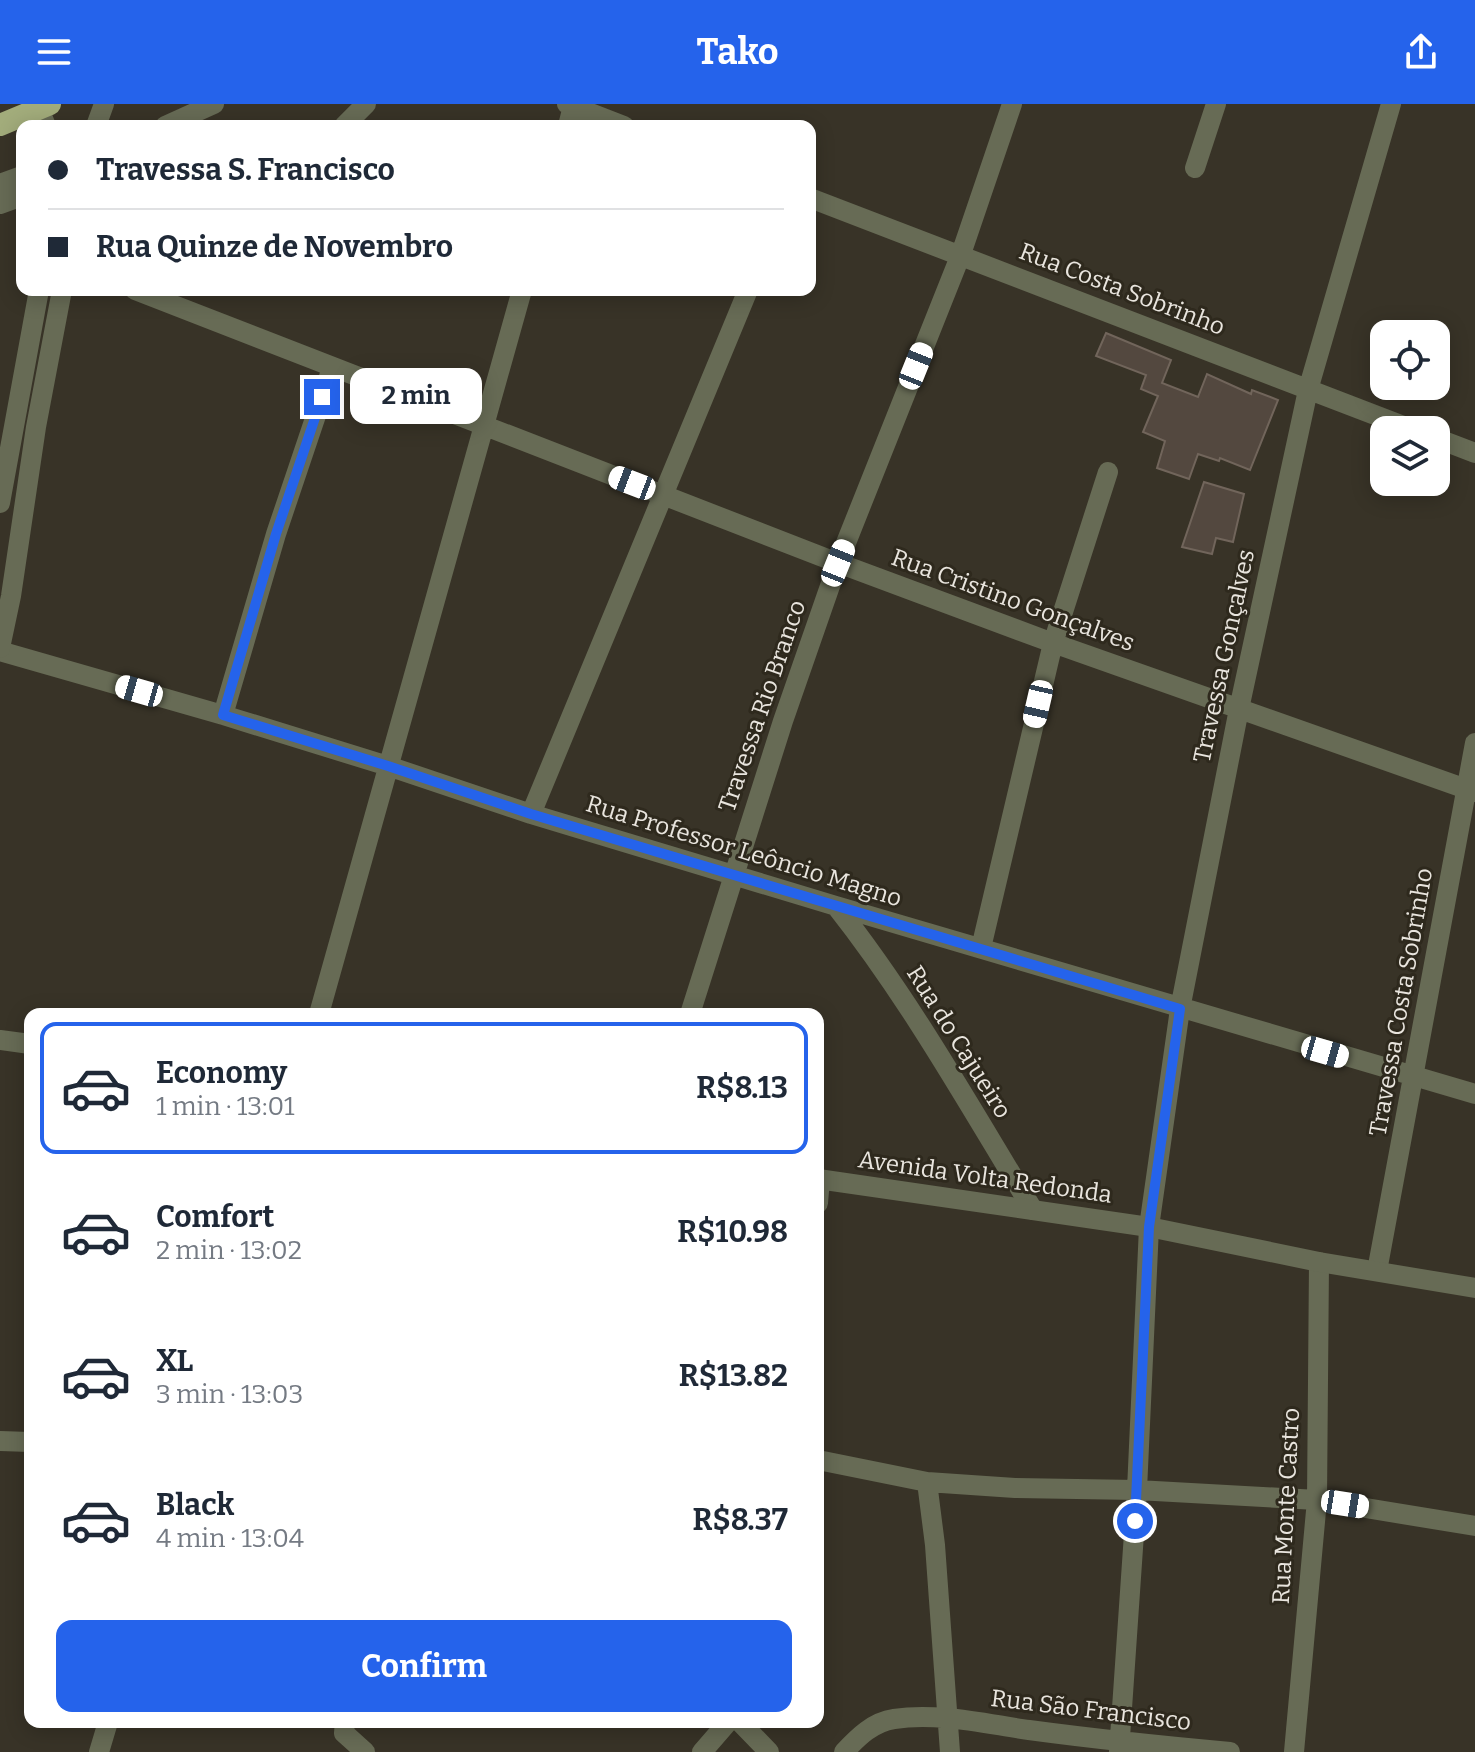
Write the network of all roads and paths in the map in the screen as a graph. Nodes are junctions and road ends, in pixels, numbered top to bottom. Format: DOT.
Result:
graph roads {
  1 [pos="214,104"];
  2 [pos="366,104"];
  3 [pos="1012,104"];
  4 [pos="1216,104"];
  5 [pos="1391,104"];
  6 [pos="569,112"];
  7 [pos="45,113"];
  8 [pos="19,120"];
  9 [pos="178,120"];
  10 [pos="350,120"];
  11 [pos="600,120"];
  12 [pos="1195,168"];
  13 [pos="816,200"];
  14 [pos="961,254"];
  15 [pos="38,296"];
  16 [pos="61,296"];
  17 [pos="172,296"];
  18 [pos="520,296"];
  19 [pos="745,296"];
  20 [pos="332,368"];
  21 [pos="1308,390"];
  22 [pos="1377,416"];
  23 [pos="483,426"];
  24 [pos="1450,443"];
  25 [pos="1475,453"];
  26 [pos="4,459"];
  27 [pos="1108,472"];
  28 [pos="662,495"];
  29 [pos="0,503"];
  30 [pos="838,563"];
  31 [pos="1053,643"];
  32 [pos="0,650"];
  33 [pos="1239,709"];
  34 [pos="223,715"];
  35 [pos="1475,743"];
  36 [pos="388,766"];
  37 [pos="1471,791"];
  38 [pos="531,814"];
  39 [pos="733,873"];
  40 [pos="836,906"];
  41 [pos="981,948"];
  42 [pos="321,1008"];
  43 [pos="692,1008"];
  44 [pos="1180,1009"];
  45 [pos="0,1040"];
  46 [pos="24,1043"];
  47 [pos="0,1052"];
  48 [pos="24,1055"];
  49 [pos="1413,1077"];
  50 [pos="1475,1094"];
  51 [pos="824,1180"];
  52 [pos="1033,1210"];
  53 [pos="1149,1227"];
  54 [pos="1319,1262"];
  55 [pos="1377,1271"];
  56 [pos="1475,1288"];
  57 [pos="0,1441"];
  58 [pos="24,1442"];
  59 [pos="824,1461"];
  60 [pos="927,1482"];
  61 [pos="1137,1490"];
  62 [pos="1317,1500"];
  63 [pos="1475,1526"];
  64 [pos="946,1719"];
  65 [pos="106,1728"];
  66 [pos="345,1728"];
  67 [pos="723,1728"];
  68 [pos="746,1728"];
  69 [pos="1120,1747"];
  70 [pos="99,1752"];
  71 [pos="365,1752"];
  72 [pos="702,1752"];
  73 [pos="769,1752"];
  74 [pos="844,1752"];
  75 [pos="950,1752"];
  76 [pos="1230,1752"];
  77 [pos="1294,1752"];
  1 -- 9 [label="street"];
  2 -- 10 [label="street"];
  3 -- 14 [label="street, Travessa Rio Branco"];
  4 -- 12 [label="street"];
  5 -- 21 [label="street, Travessa Gonçalves"];
  6 -- 11 [label="street"];
  7 -- 8 [label="highway"];
  13 -- 14 [label="street, Rua Costa Sobrinho"];
  14 -- 21 [label="street, Rua Costa Sobrinho"];
  14 -- 30 [label="street, Travessa Rio Branco"];
  15 -- 26 [label="street"];
  16 -- 32 [label="street"];
  17 -- 20 [label="street, Rua Cristino Gonçalves"];
  18 -- 23 [label="street"];
  19 -- 28 [label="street"];
  20 -- 23 [label="street, Rua Cristino Gonçalves"];
  20 -- 34 [label="street"];
  21 -- 22 [label="street, Rua Costa Sobrinho"];
  21 -- 33 [label="street, Travessa Gonçalves"];
  23 -- 28 [label="street, Rua Cristino Gonçalves"];
  23 -- 36 [label="street"];
  24 -- 25 [label="street"];
  26 -- 29 [label="street"];
  27 -- 31 [label="street"];
  28 -- 30 [label="street, Rua Cristino Gonçalves"];
  28 -- 38 [label="street"];
  30 -- 31 [label="street, Rua Cristino Gonçalves"];
  30 -- 39 [label="street, Travessa Rio Branco"];
  31 -- 33 [label="street, Rua Cristino Gonçalves"];
  31 -- 41 [label="street"];
  32 -- 34 [label="street, Rua Professor Leôncio Magno"];
  33 -- 37 [label="street, Rua Cristino Gonçalves"];
  33 -- 44 [label="street, Travessa Gonçalves"];
  34 -- 36 [label="street, Rua Professor Leôncio Magno"];
  35 -- 37 [label="street, Travessa Costa Sobrinho"];
  36 -- 38 [label="street, Rua Professor Leôncio Magno"];
  36 -- 42 [label="street"];
  37 -- 49 [label="street, Travessa Costa Sobrinho"];
  38 -- 39 [label="street, Rua Professor Leôncio Magno"];
  39 -- 40 [label="street, Rua Professor Leôncio Magno"];
  39 -- 43 [label="street, Travessa Rio Branco"];
  40 -- 41 [label="street, Rua Professor Leôncio Magno"];
  40 -- 52 [label="street, Rua do Cajueiro"];
  41 -- 44 [label="street, Rua Professor Leôncio Magno"];
  44 -- 49 [label="street, Rua Professor Leôncio Magno"];
  44 -- 53 [label="street, Travessa Gonçalves"];
  45 -- 46 [label="street"];
  47 -- 48 [label="street"];
  49 -- 50 [label="street, Rua Professor Leôncio Magno"];
  49 -- 55 [label="street, Travessa Costa Sobrinho"];
  51 -- 52 [label="street, Avenida Volta Redonda"];
  52 -- 53 [label="street, Avenida Volta Redonda"];
  53 -- 54 [label="street, Avenida Volta Redonda"];
  53 -- 61 [label="street, Travessa Gonçalves"];
  54 -- 55 [label="street, Avenida Volta Redonda"];
  54 -- 62 [label="street, Rua Monte Castro"];
  55 -- 56 [label="street, Avenida Volta Redonda"];
  57 -- 58 [label="street"];
  59 -- 60 [label="street"];
  60 -- 61 [label="street"];
  60 -- 64 [label="street"];
  61 -- 62 [label="street"];
  61 -- 69 [label="street, Travessa Gonçalves"];
  62 -- 63 [label="street"];
  62 -- 77 [label="street, Rua Monte Castro"];
  64 -- 69 [label="street, Rua São Francisco"];
  64 -- 74 [label="street, Rua São Francisco"];
  64 -- 75 [label="street"];
  65 -- 70 [label="street"];
  66 -- 71 [label="street"];
  67 -- 72 [label="street"];
  68 -- 73 [label="street"];
  69 -- 76 [label="street, Rua São Francisco"];
}
